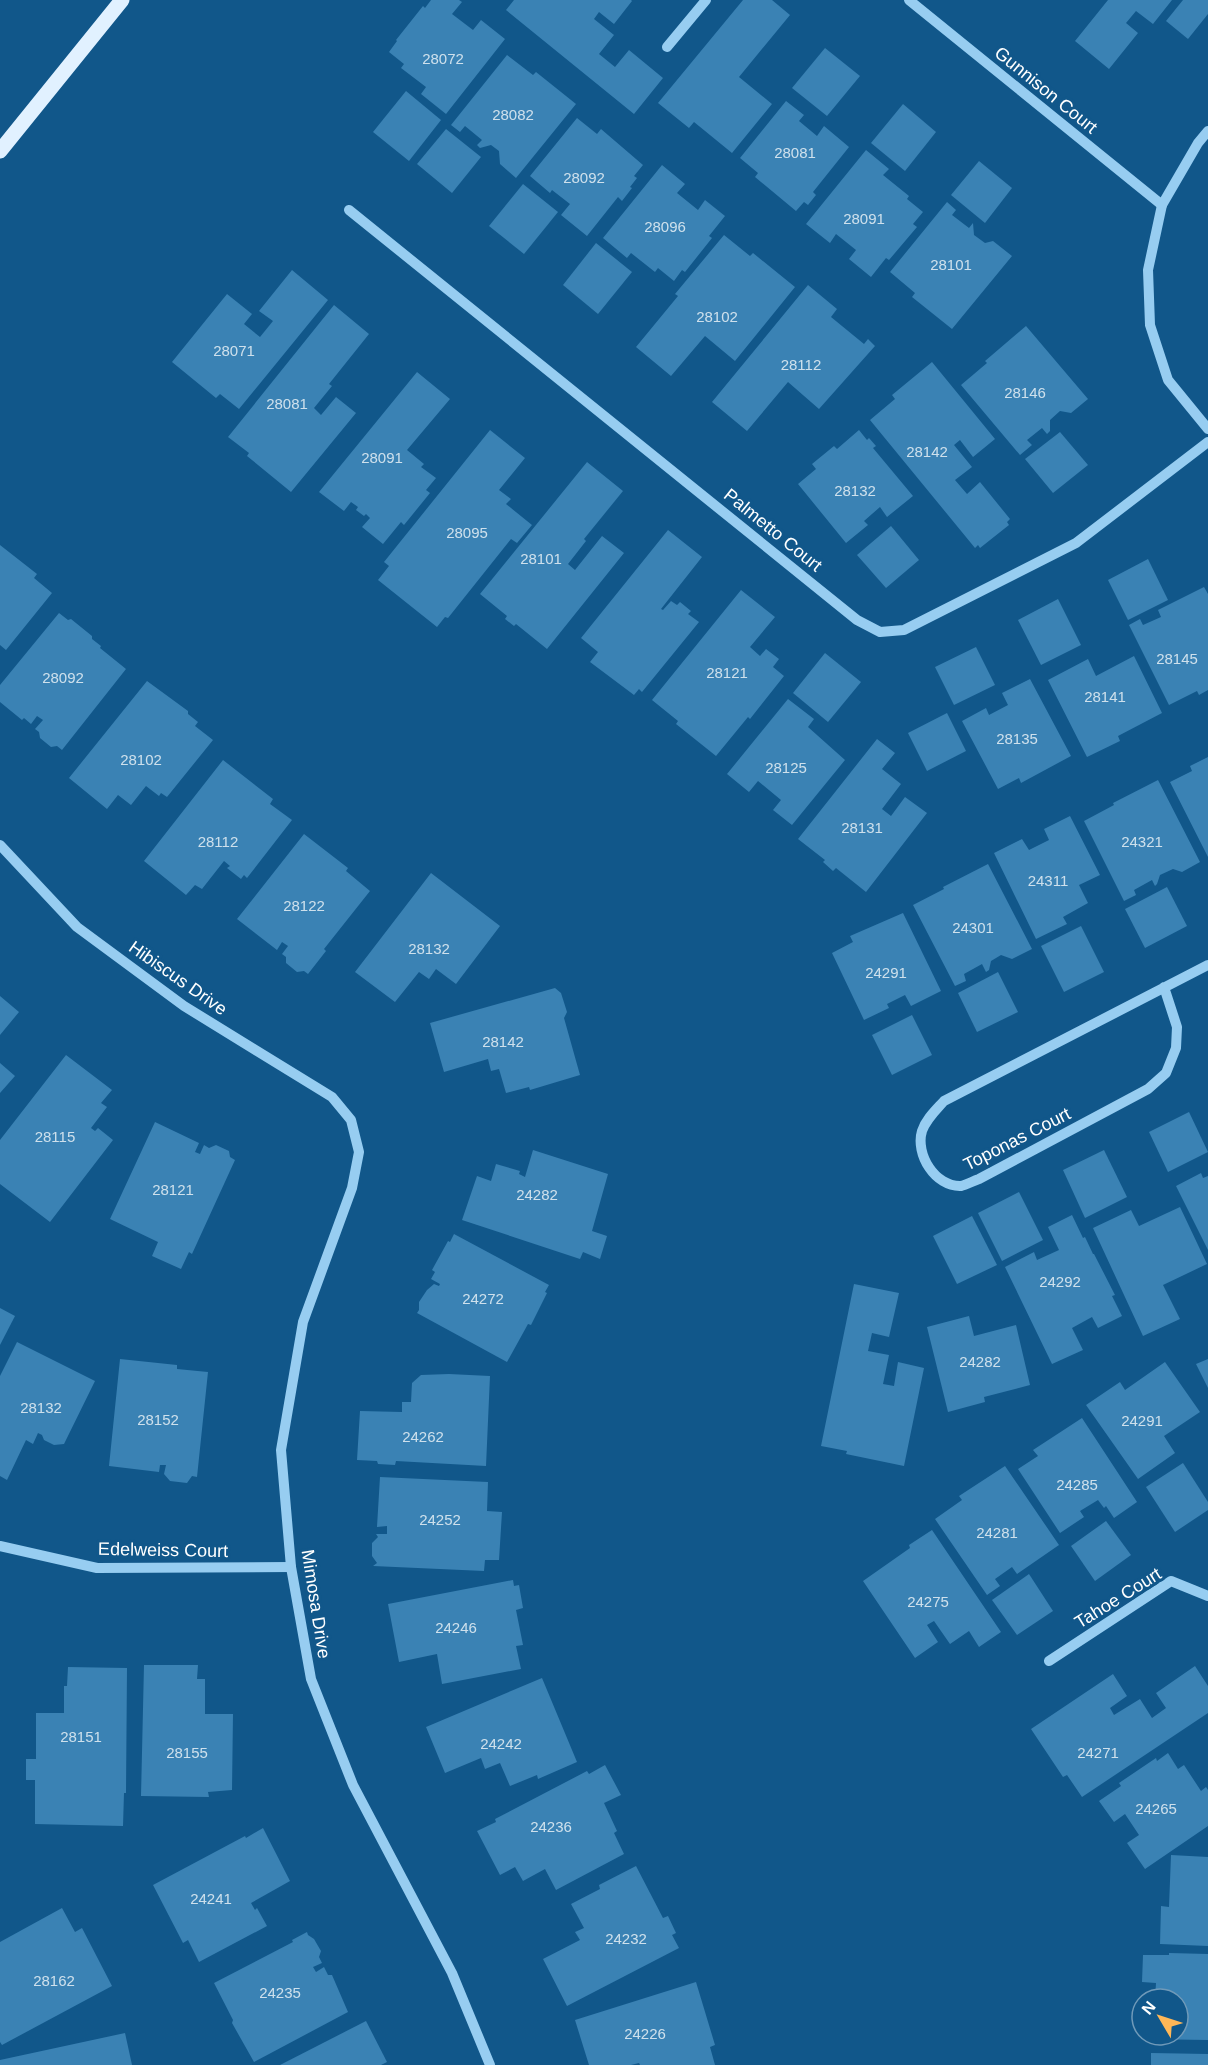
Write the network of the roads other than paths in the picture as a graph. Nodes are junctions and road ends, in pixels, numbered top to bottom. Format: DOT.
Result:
graph roads {
  1 [pos="122,0"];
  2 [pos="706,0"];
  3 [pos="909,0"];
  4 [pos="668,47"];
  5 [pos="1208,131"];
  6 [pos="0,151"];
  7 [pos="1162,205"];
  8 [pos="349,210"];
  9 [pos="1208,429"];
  10 [pos="1208,442"];
  11 [pos="0,845"];
  12 [pos="1208,965"];
  13 [pos="1164,987"];
  14 [pos="351,1120"];
  15 [pos="0,1546"];
  16 [pos="291,1567"];
  17 [pos="1208,1596"];
  18 [pos="1049,1661"];
  19 [pos="490,2065"];
  1 -- 6 [label="main road"];
  2 -- 4 [label="street"];
  3 -- 7 [label="street, Gunnison Court"];
  5 -- 7 [label="street"];
  7 -- 9 [label="street"];
  8 -- 10 [label="street, Palmetto Court"];
  11 -- 14 [label="street, Hibiscus Drive"];
  12 -- 13 [label="street, Toponas Court"];
  13 -- 13 [label="street, Toponas Court"];
  14 -- 16 [label="street, Mimosa Drive"];
  15 -- 16 [label="street, Edelweiss Court"];
  16 -- 19 [label="street, Mimosa Drive"];
  17 -- 18 [label="street, Tahoe Court"];
}
